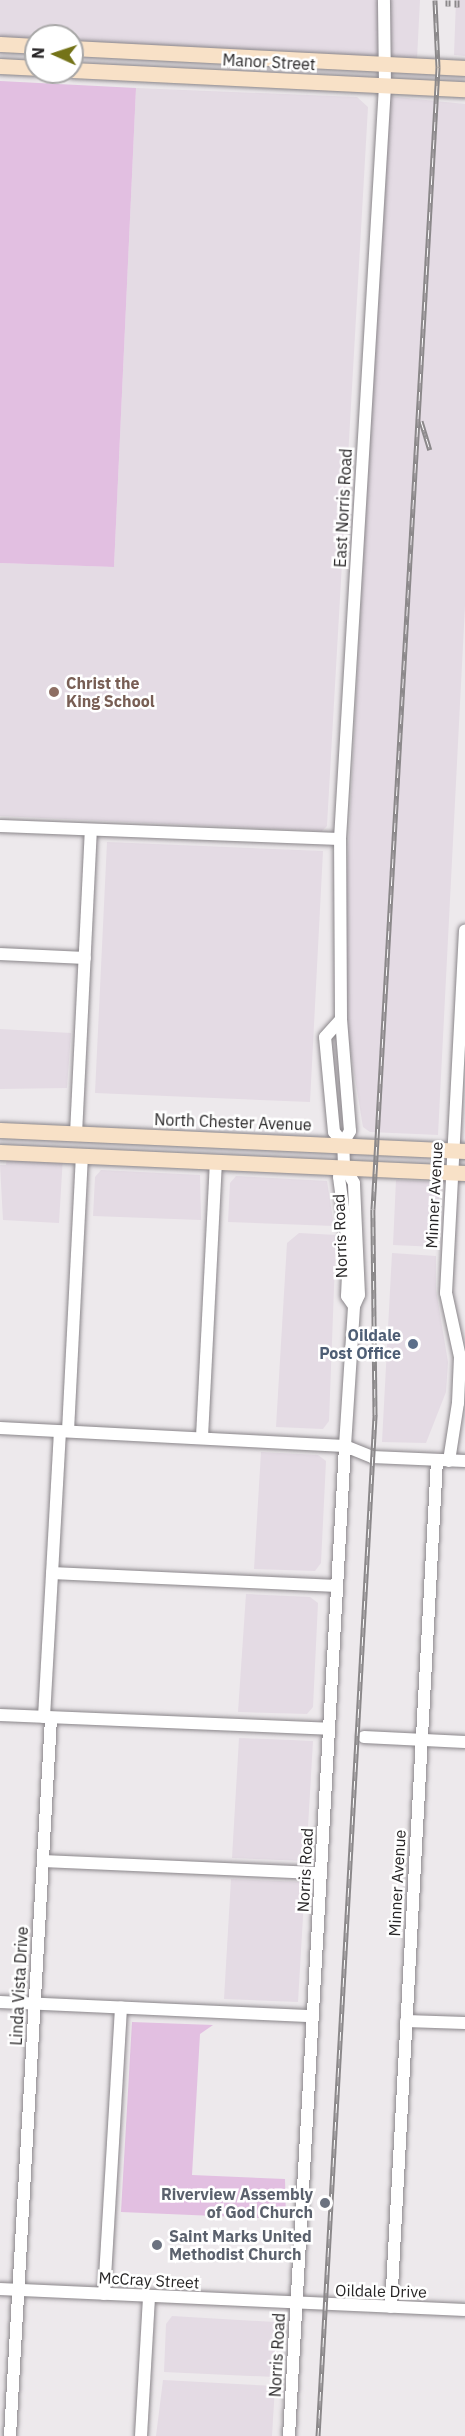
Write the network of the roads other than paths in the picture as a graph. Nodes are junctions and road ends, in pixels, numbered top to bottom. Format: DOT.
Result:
graph roads {
  1 [pos="384,0"];
  2 [pos="0,44"];
  3 [pos="24,45"];
  4 [pos="84,49"];
  5 [pos="384,64"];
  6 [pos="0,66"];
  7 [pos="24,67"];
  8 [pos="465,68"];
  9 [pos="84,70"];
  10 [pos="385,86"];
  11 [pos="465,90"];
  12 [pos="0,826"];
  13 [pos="91,830"];
  14 [pos="340,839"];
  15 [pos="465,930"];
  16 [pos="0,954"];
  17 [pos="85,958"];
  18 [pos="341,1019"];
  19 [pos="0,1130"];
  20 [pos="76,1134"];
  21 [pos="343,1143"];
  22 [pos="459,1151"];
  23 [pos="0,1152"];
  24 [pos="39,1153"];
  25 [pos="82,1155"];
  26 [pos="216,1161"];
  27 [pos="344,1166"];
  28 [pos="458,1172"];
  29 [pos="0,1428"];
  30 [pos="64,1431"];
  31 [pos="202,1437"];
  32 [pos="345,1446"];
  33 [pos="443,1460"];
  34 [pos="465,1461"];
  35 [pos="52,1573"];
  36 [pos="337,1586"];
  37 [pos="0,1715"];
  38 [pos="47,1717"];
  39 [pos="329,1729"];
  40 [pos="364,1737"];
  41 [pos="422,1740"];
  42 [pos="465,1742"];
  43 [pos="43,1860"];
  44 [pos="321,1873"];
  45 [pos="0,2002"];
  46 [pos="34,2004"];
  47 [pos="121,2008"];
  48 [pos="313,2016"];
  49 [pos="406,2021"];
  50 [pos="465,2023"];
  51 [pos="0,2289"];
  52 [pos="18,2290"];
  53 [pos="104,2294"];
  54 [pos="149,2296"];
  55 [pos="297,2305"];
  56 [pos="391,2307"];
  57 [pos="465,2310"];
  58 [pos="10,2436"];
  59 [pos="141,2436"];
  60 [pos="289,2436"];
  1 -- 5 [label="street, East Norris Road"];
  2 -- 3 [label="main road"];
  4 -- 5 [label="main road, Manor Street"];
  5 -- 8 [label="main road, Manor Street"];
  5 -- 10 [label="street, East Norris Road"];
  6 -- 7 [label="main road"];
  9 -- 10 [label="main road, Manor Street"];
  10 -- 11 [label="main road, Manor Street"];
  10 -- 14 [label="street, East Norris Road"];
  12 -- 13 [label="street"];
  13 -- 14 [label="street"];
  13 -- 17 [label="street"];
  14 -- 18 [label="street, East Norris Road"];
  15 -- 22 [label="street, Minner Avenue"];
  16 -- 17 [label="street"];
  17 -- 20 [label="street"];
  18 -- 21 [label="street, East Norris Road"];
  18 -- 21 [label="street, East Norris Road"];
  19 -- 20 [label="main road, North Chester Avenue"];
  20 -- 21 [label="main road, North Chester Avenue"];
  20 -- 24 [label="main road"];
  21 -- 22 [label="main road, North Chester Avenue"];
  21 -- 27 [label="street, East Norris Road"];
  22 -- 28 [label="street, Minner Avenue"];
  23 -- 24 [label="main road"];
  24 -- 25 [label="main road"];
  25 -- 26 [label="main road"];
  25 -- 30 [label="street, Linda Vista Drive"];
  26 -- 27 [label="main road"];
  26 -- 31 [label="street"];
  27 -- 28 [label="main road"];
  27 -- 32 [label="street, Norris Road"];
  28 -- 33 [label="street, Minner Avenue"];
  29 -- 30 [label="street"];
  30 -- 31 [label="street"];
  30 -- 35 [label="street, Linda Vista Drive"];
  31 -- 32 [label="street"];
  32 -- 33 [label="street"];
  32 -- 36 [label="street, Norris Road"];
  33 -- 34 [label="street"];
  33 -- 41 [label="street, Minner Avenue"];
  35 -- 36 [label="street"];
  35 -- 38 [label="street, Linda Vista Drive"];
  36 -- 39 [label="street, Norris Road"];
  37 -- 38 [label="street"];
  38 -- 39 [label="street"];
  38 -- 43 [label="street, Linda Vista Drive"];
  39 -- 44 [label="street, Norris Road"];
  40 -- 41 [label="street"];
  41 -- 42 [label="street"];
  41 -- 49 [label="street, Minner Avenue"];
  43 -- 44 [label="street"];
  43 -- 46 [label="street, Linda Vista Drive"];
  44 -- 48 [label="street, Norris Road"];
  45 -- 46 [label="street"];
  46 -- 47 [label="street"];
  46 -- 52 [label="street, Linda Vista Drive"];
  47 -- 48 [label="street"];
  47 -- 53 [label="street"];
  48 -- 55 [label="street, Norris Road"];
  49 -- 50 [label="street"];
  49 -- 56 [label="street, Minner Avenue"];
  51 -- 52 [label="street, McCray Street"];
  52 -- 53 [label="street, McCray Street"];
  52 -- 58 [label="street, Linda Vista Drive"];
  53 -- 54 [label="street, McCray Street"];
  54 -- 55 [label="street, McCray Street"];
  54 -- 59 [label="street"];
  55 -- 56 [label="street, Oildale Drive"];
  55 -- 60 [label="street, Norris Road"];
  56 -- 57 [label="street, Oildale Drive"];
}
